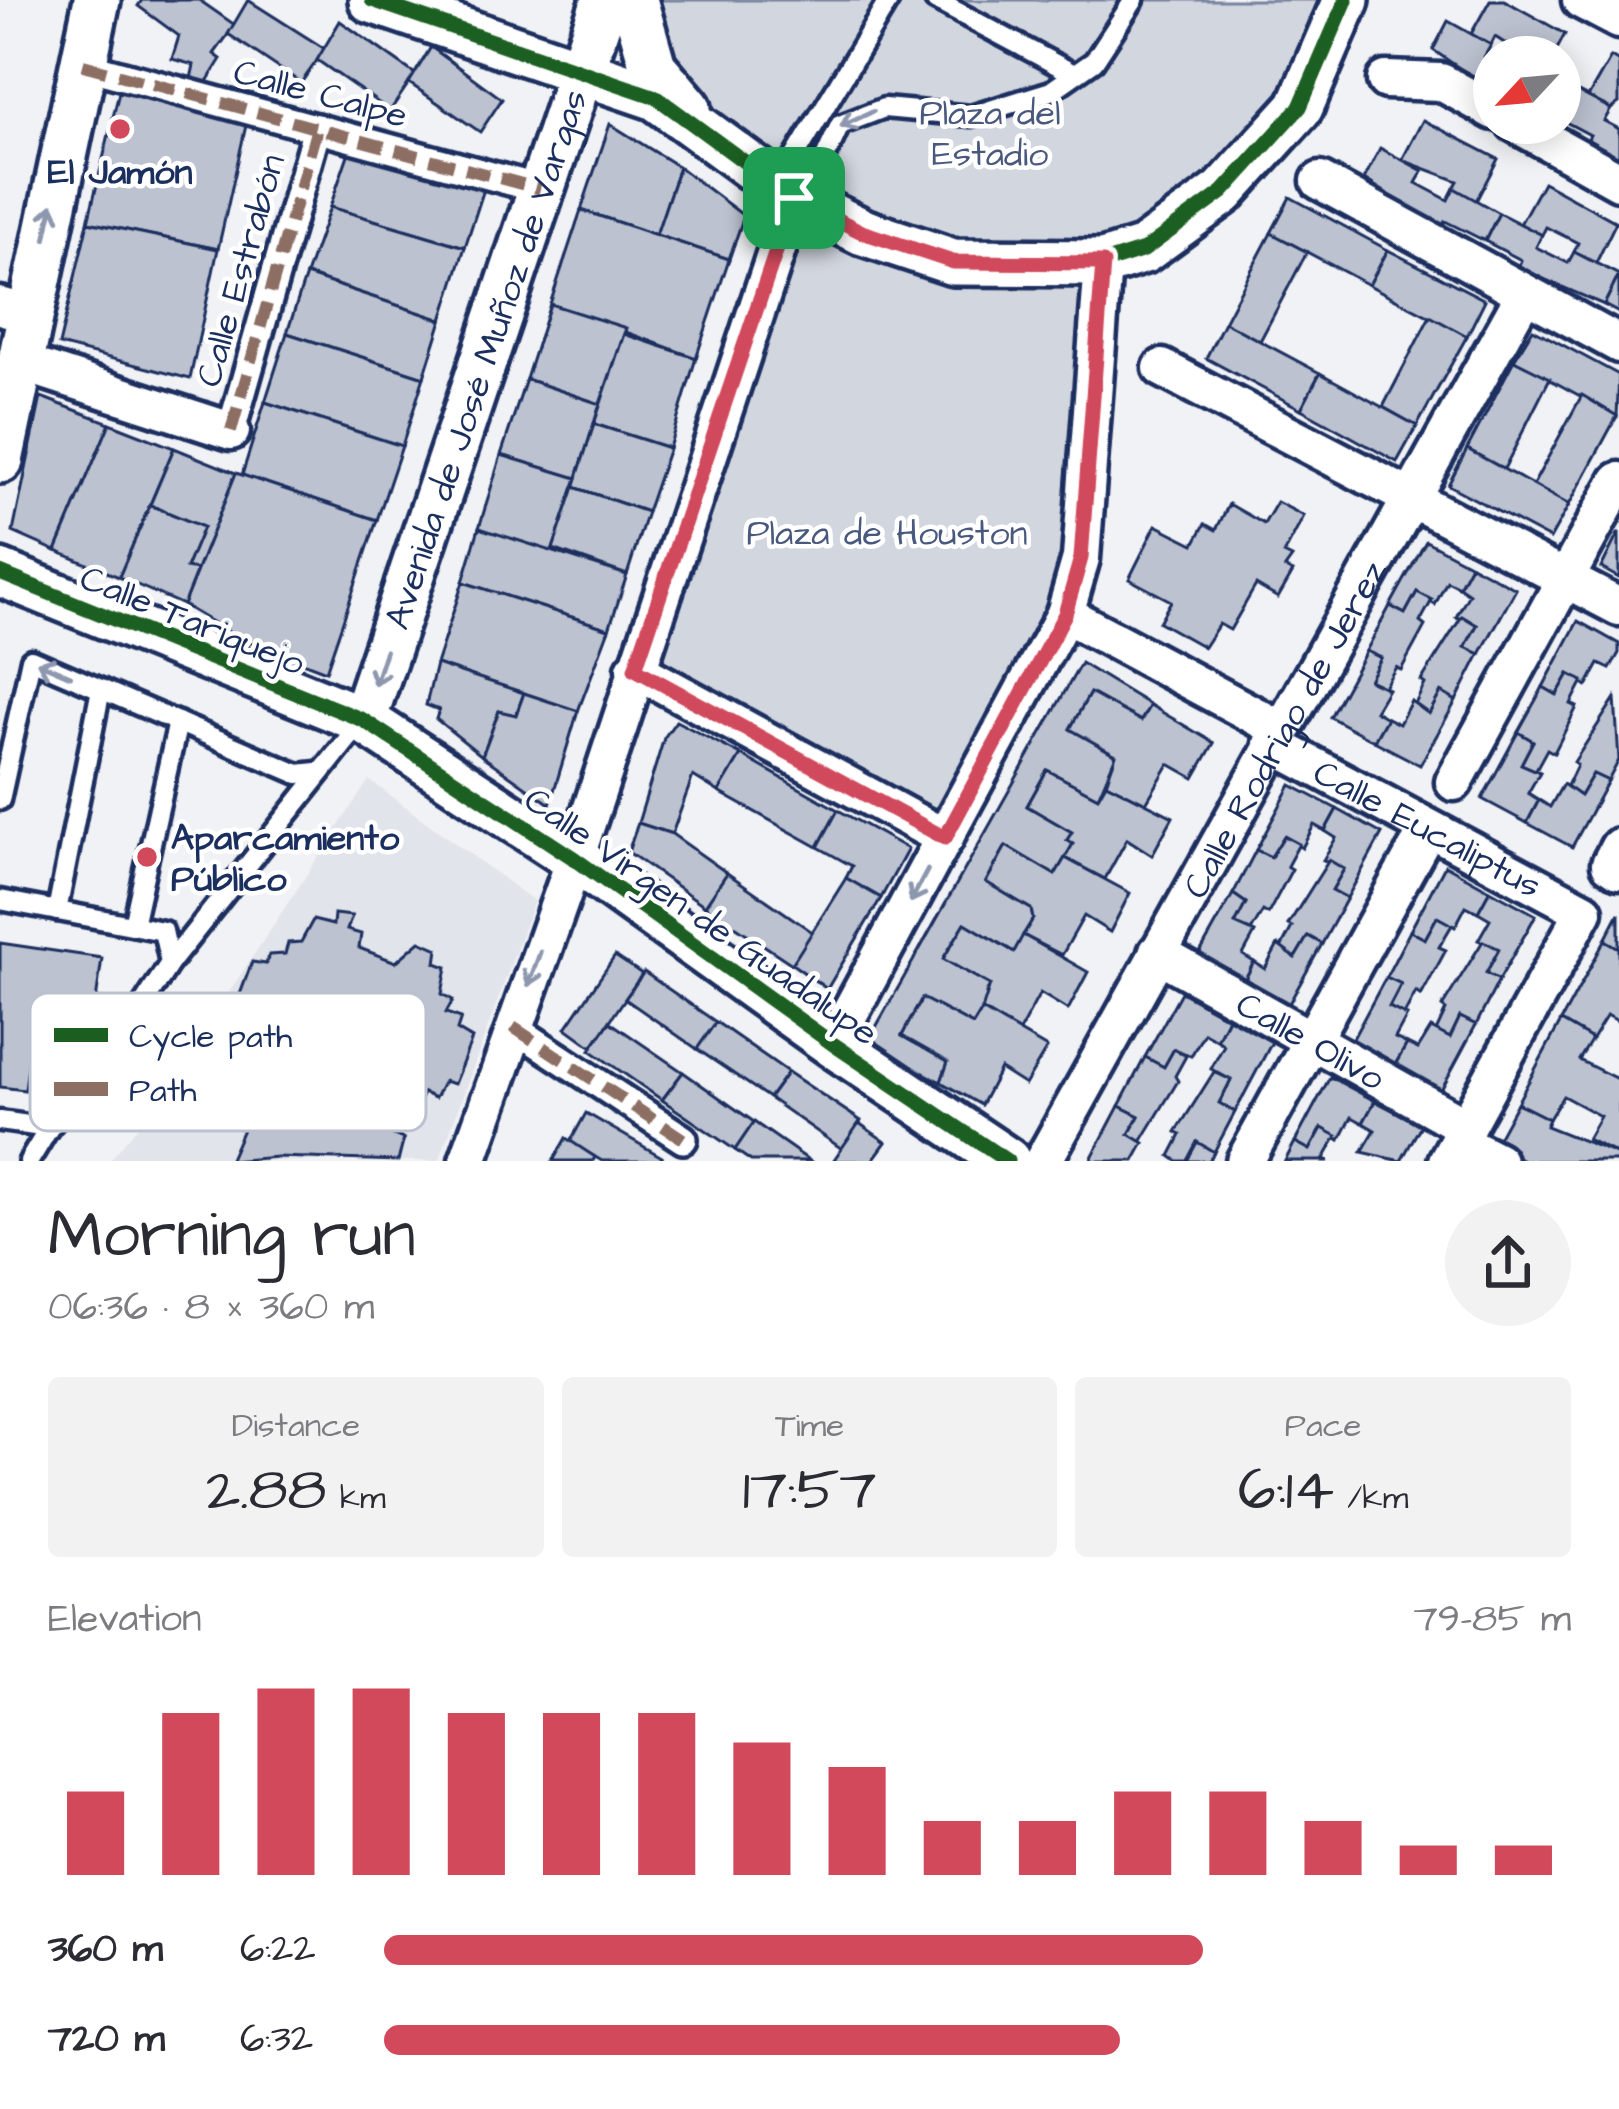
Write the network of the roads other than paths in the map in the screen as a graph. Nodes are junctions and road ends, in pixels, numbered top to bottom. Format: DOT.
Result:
graph roads {
  1 [pos="97,0"];
  2 [pos="372,0"];
  3 [pos="605,0"];
  4 [pos="634,0"];
  5 [pos="889,0"];
  6 [pos="935,0"];
  7 [pos="1346,0"];
  8 [pos="1581,0"];
  9 [pos="1128,2"];
  10 [pos="1619,20"];
  11 [pos="83,65"];
  12 [pos="584,70"];
  13 [pos="1074,74"];
  14 [pos="1386,80"];
  15 [pos="1473,100"];
  16 [pos="317,128"];
  17 [pos="706,128"];
  18 [pos="1553,144"];
  19 [pos="1320,181"];
  20 [pos="1619,181"];
  21 [pos="540,188"];
  22 [pos="795,195"];
  23 [pos="1103,263"];
  24 [pos="1525,293"];
  25 [pos="15,310"];
  26 [pos="1619,344"];
  27 [pos="19,362"];
  28 [pos="1162,368"];
  29 [pos="231,431"];
  30 [pos="0,460"];
  31 [pos="1619,481"];
  32 [pos="1411,500"];
  33 [pos="0,573"];
  34 [pos="1565,577"];
  35 [pos="1619,608"];
  36 [pos="1065,614"];
  37 [pos="635,669"];
  38 [pos="101,689"];
  39 [pos="363,720"];
  40 [pos="178,722"];
  41 [pos="1276,736"];
  42 [pos="317,772"];
  43 [pos="1454,782"];
  44 [pos="0,800"];
  45 [pos="1428,829"];
  46 [pos="945,838"];
  47 [pos="575,859"];
  48 [pos="0,900"];
  49 [pos="57,911"];
  50 [pos="133,926"];
  51 [pos="1157,953"];
  52 [pos="170,963"];
  53 [pos="151,993"];
  54 [pos="513,1027"];
  55 [pos="1311,1039"];
  56 [pos="833,1044"];
  57 [pos="0,1121"];
  58 [pos="30,1125"];
  59 [pos="47,1131"];
  60 [pos="683,1139"];
  61 [pos="1457,1143"];
  62 [pos="28,1161"];
  63 [pos="468,1161"];
  64 [pos="1007,1161"];
  65 [pos="1043,1161"];
  66 [pos="1245,1161"];
  67 [pos="1497,1161"];
  1 -- 11 [label="street"];
  2 -- 12 [label="street"];
  3 -- 12 [label="street, Avenida de José Muñoz de Vargas"];
  4 -- 17 [label="street"];
  5 -- 22 [label="lane"];
  6 -- 13 [label="lane"];
  7 -- 23 [label="street"];
  8 -- 10 [label="street"];
  9 -- 13 [label="lane"];
  11 -- 16 [label="street, Calle Calpe"];
  25 -- 11 [label="street, one-way"];
  12 -- 17 [label="street"];
  12 -- 21 [label="street, Avenida de José Muñoz de Vargas"];
  13 -- 22 [label="lane, one-way"];
  14 -- 15 [label="street"];
  16 -- 21 [label="street, Calle Calpe"];
  16 -- 29 [label="street, Calle Estrabón"];
  17 -- 22 [label="street"];
  18 -- 20 [label="street"];
  19 -- 24 [label="street"];
  21 -- 39 [label="street, Avenida de José Muñoz de Vargas, one-way"];
  22 -- 23 [label="street"];
  22 -- 37 [label="street"];
  23 -- 36 [label="street"];
  24 -- 26 [label="street"];
  24 -- 32 [label="street, Calle Rodrigo de Jerez"];
  25 -- 27 [label="street"];
  27 -- 29 [label="street"];
  27 -- 30 [label="street"];
  28 -- 32 [label="street"];
  31 -- 34 [label="street"];
  32 -- 34 [label="street"];
  32 -- 41 [label="street, Calle Rodrigo de Jerez"];
  33 -- 39 [label="street, Calle Tariquejo"];
  34 -- 35 [label="street"];
  34 -- 43 [label="street"];
  36 -- 41 [label="street, Calle Eucaliptus"];
  36 -- 46 [label="street"];
  37 -- 46 [label="street"];
  37 -- 47 [label="street"];
  38 -- 40 [label="lane"];
  38 -- 44 [label="lane, one-way"];
  38 -- 49 [label="lane"];
  39 -- 42 [label="lane"];
  39 -- 47 [label="street, Calle Virgen de Guadalupe"];
  40 -- 42 [label="lane"];
  40 -- 50 [label="lane"];
  41 -- 45 [label="street, Calle Eucaliptus"];
  41 -- 51 [label="street, Calle Rodrigo de Jerez"];
  42 -- 52 [label="lane"];
  45 -- 55 [label="street"];
  45 -- 61 [label="street, Calle Eucaliptus"];
  46 -- 56 [label="street, one-way"];
  47 -- 54 [label="street, one-way"];
  47 -- 56 [label="street, Calle Virgen de Guadalupe"];
  48 -- 49 [label="lane"];
  49 -- 50 [label="lane"];
  50 -- 52 [label="lane"];
  51 -- 55 [label="street, Calle Olivo"];
  51 -- 65 [label="street, Calle Rodrigo de Jerez"];
  52 -- 53 [label="lane"];
  54 -- 60 [label="street"];
  54 -- 63 [label="street"];
  55 -- 61 [label="street, Calle Olivo"];
  55 -- 66 [label="street"];
  56 -- 64 [label="street, Calle Virgen de Guadalupe"];
  57 -- 58 [label="lane"];
  59 -- 62 [label="lane"];
  61 -- 67 [label="street, Calle Olivo"];
}
